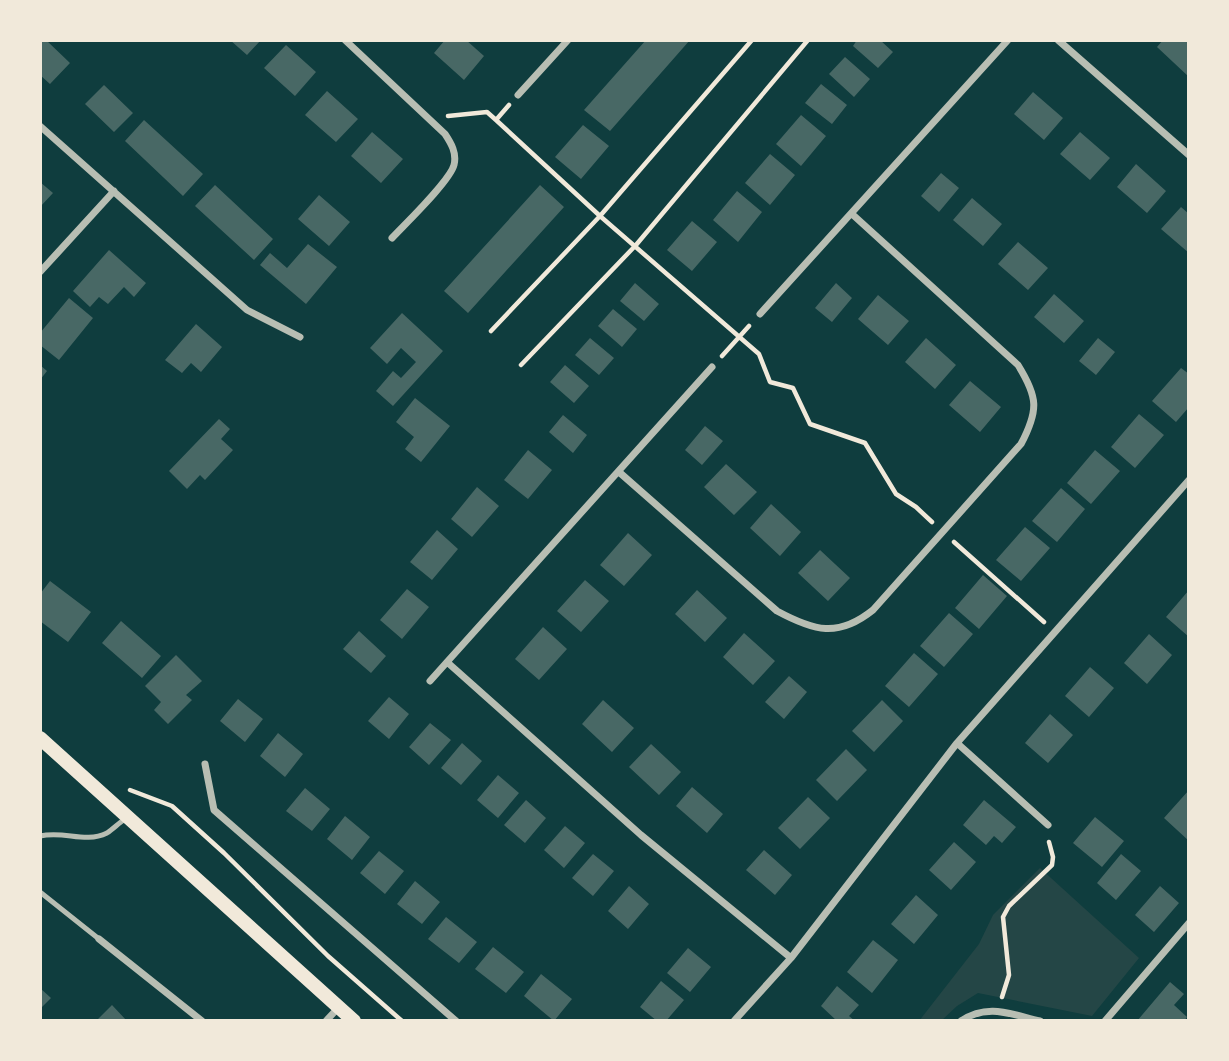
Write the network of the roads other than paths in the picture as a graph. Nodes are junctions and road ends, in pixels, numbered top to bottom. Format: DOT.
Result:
graph roads {
  1 [pos="345,40"];
  2 [pos="568,40"];
  3 [pos="1008,40"];
  4 [pos="1058,40"];
  5 [pos="518,96"];
  6 [pos="40,125"];
  7 [pos="1189,155"];
  8 [pos="114,191"];
  9 [pos="852,214"];
  10 [pos="392,238"];
  11 [pos="40,272"];
  12 [pos="760,314"];
  13 [pos="300,337"];
  14 [pos="712,366"];
  15 [pos="619,472"];
  16 [pos="1189,481"];
  17 [pos="447,662"];
  18 [pos="430,681"];
  19 [pos="40,738"];
  20 [pos="957,743"];
  21 [pos="205,764"];
  22 [pos="127,817"];
  23 [pos="1048,825"];
  24 [pos="40,836"];
  25 [pos="40,892"];
  26 [pos="1189,923"];
  27 [pos="99,939"];
  28 [pos="791,958"];
  29 [pos="338,1008"];
  30 [pos="202,1021"];
  31 [pos="326,1021"];
  32 [pos="354,1021"];
  33 [pos="456,1021"];
  34 [pos="734,1021"];
  35 [pos="961,1021"];
  36 [pos="1040,1021"];
  37 [pos="1105,1021"];
  1 -- 10 [label="street"];
  2 -- 5 [label="street"];
  3 -- 9 [label="street"];
  4 -- 7 [label="street"];
  6 -- 8 [label="street"];
  8 -- 11 [label="street"];
  8 -- 13 [label="street"];
  9 -- 12 [label="street"];
  9 -- 15 [label="street"];
  14 -- 15 [label="street"];
  15 -- 17 [label="street"];
  16 -- 20 [label="street"];
  17 -- 18 [label="street"];
  17 -- 28 [label="street"];
  19 -- 22 [label="main road"];
  20 -- 23 [label="street"];
  20 -- 28 [label="street"];
  21 -- 33 [label="street"];
  22 -- 24 [label="lane"];
  22 -- 29 [label="main road"];
  25 -- 27 [label="lane"];
  26 -- 37 [label="street"];
  27 -- 30 [label="street"];
  28 -- 34 [label="street"];
  29 -- 31 [label="street"];
  29 -- 32 [label="main road"];
  35 -- 36 [label="street"];
}
